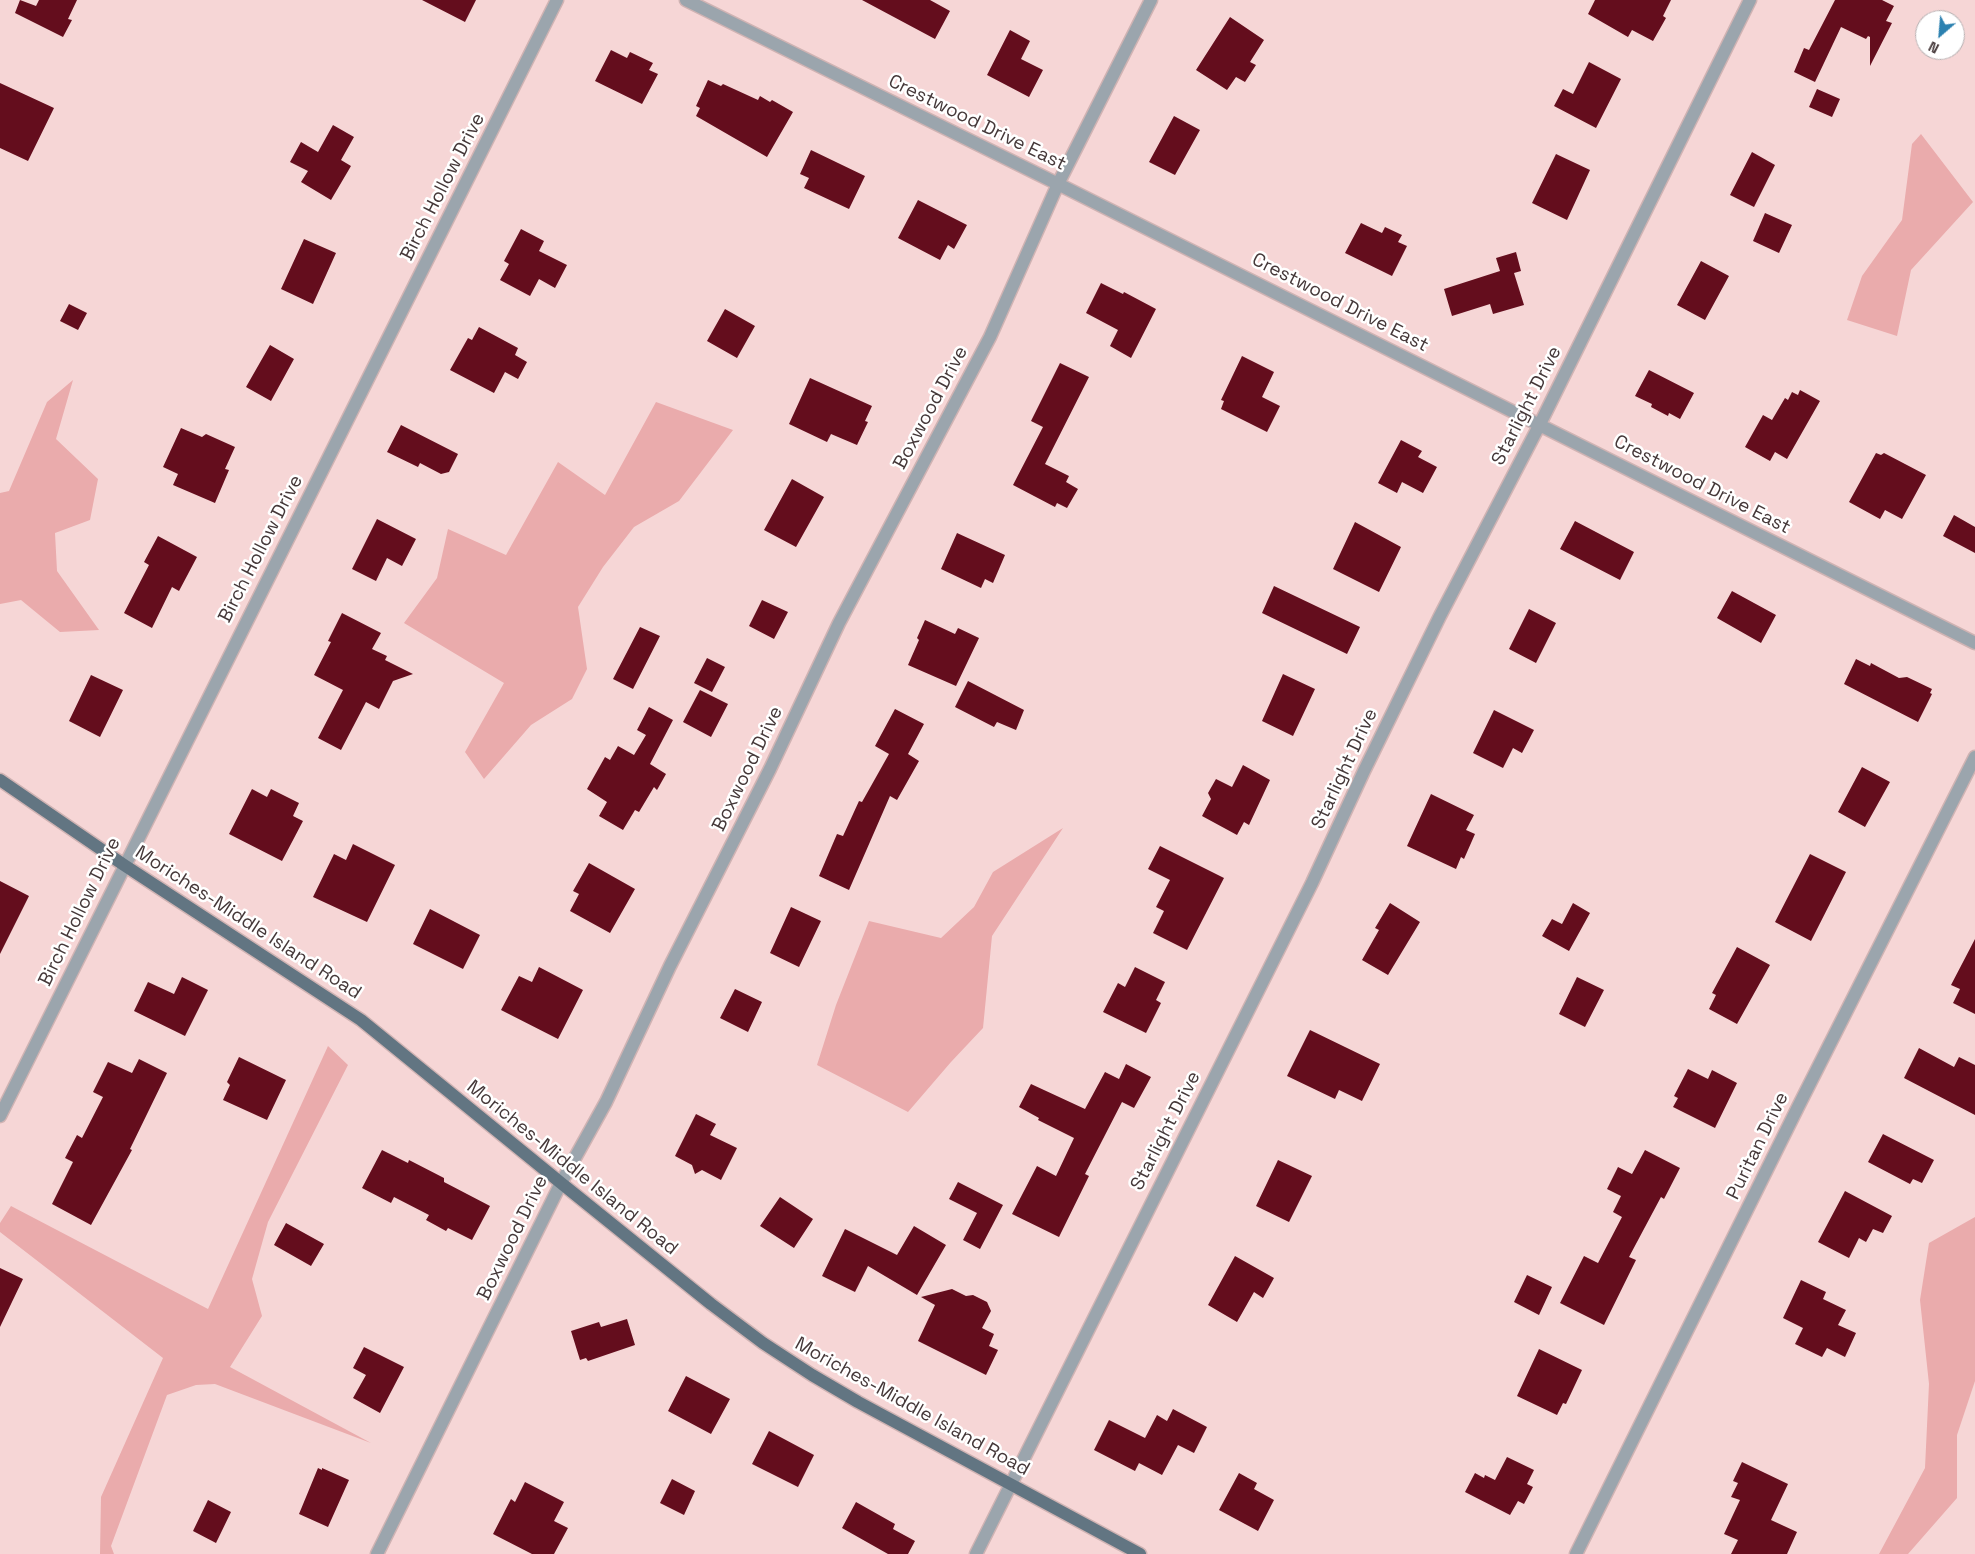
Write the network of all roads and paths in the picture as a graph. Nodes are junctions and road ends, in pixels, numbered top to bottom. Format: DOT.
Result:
graph roads {
  1 [pos="557,0"];
  2 [pos="686,0"];
  3 [pos="1151,0"];
  4 [pos="1750,0"];
  5 [pos="1058,184"];
  6 [pos="1540,424"];
  7 [pos="1975,643"];
  8 [pos="1975,757"];
  9 [pos="0,780"];
  10 [pos="124,865"];
  11 [pos="0,1116"];
  12 [pos="560,1184"];
  13 [pos="1011,1484"];
  14 [pos="377,1554"];
  15 [pos="976,1554"];
  16 [pos="1140,1554"];
  17 [pos="1576,1554"];
  1 -- 10 [label="street, Birch Hollow Drive"];
  2 -- 5 [label="street, Crestwood Drive East"];
  3 -- 5 [label="street, Boxwood Drive"];
  4 -- 6 [label="street, Starlight Drive"];
  5 -- 6 [label="street, Crestwood Drive East"];
  5 -- 12 [label="street, Boxwood Drive"];
  6 -- 7 [label="street, Crestwood Drive East"];
  6 -- 13 [label="street, Starlight Drive"];
  8 -- 17 [label="street, Puritan Drive"];
  9 -- 10 [label="main road, Moriches-Middle Island Road"];
  10 -- 11 [label="street, Birch Hollow Drive"];
  10 -- 12 [label="main road, Moriches-Middle Island Road"];
  12 -- 13 [label="main road, Moriches-Middle Island Road"];
  12 -- 14 [label="street, Boxwood Drive"];
  13 -- 15 [label="street, Starlight Drive"];
  13 -- 16 [label="main road, Moriches-Middle Island Road"];
}
